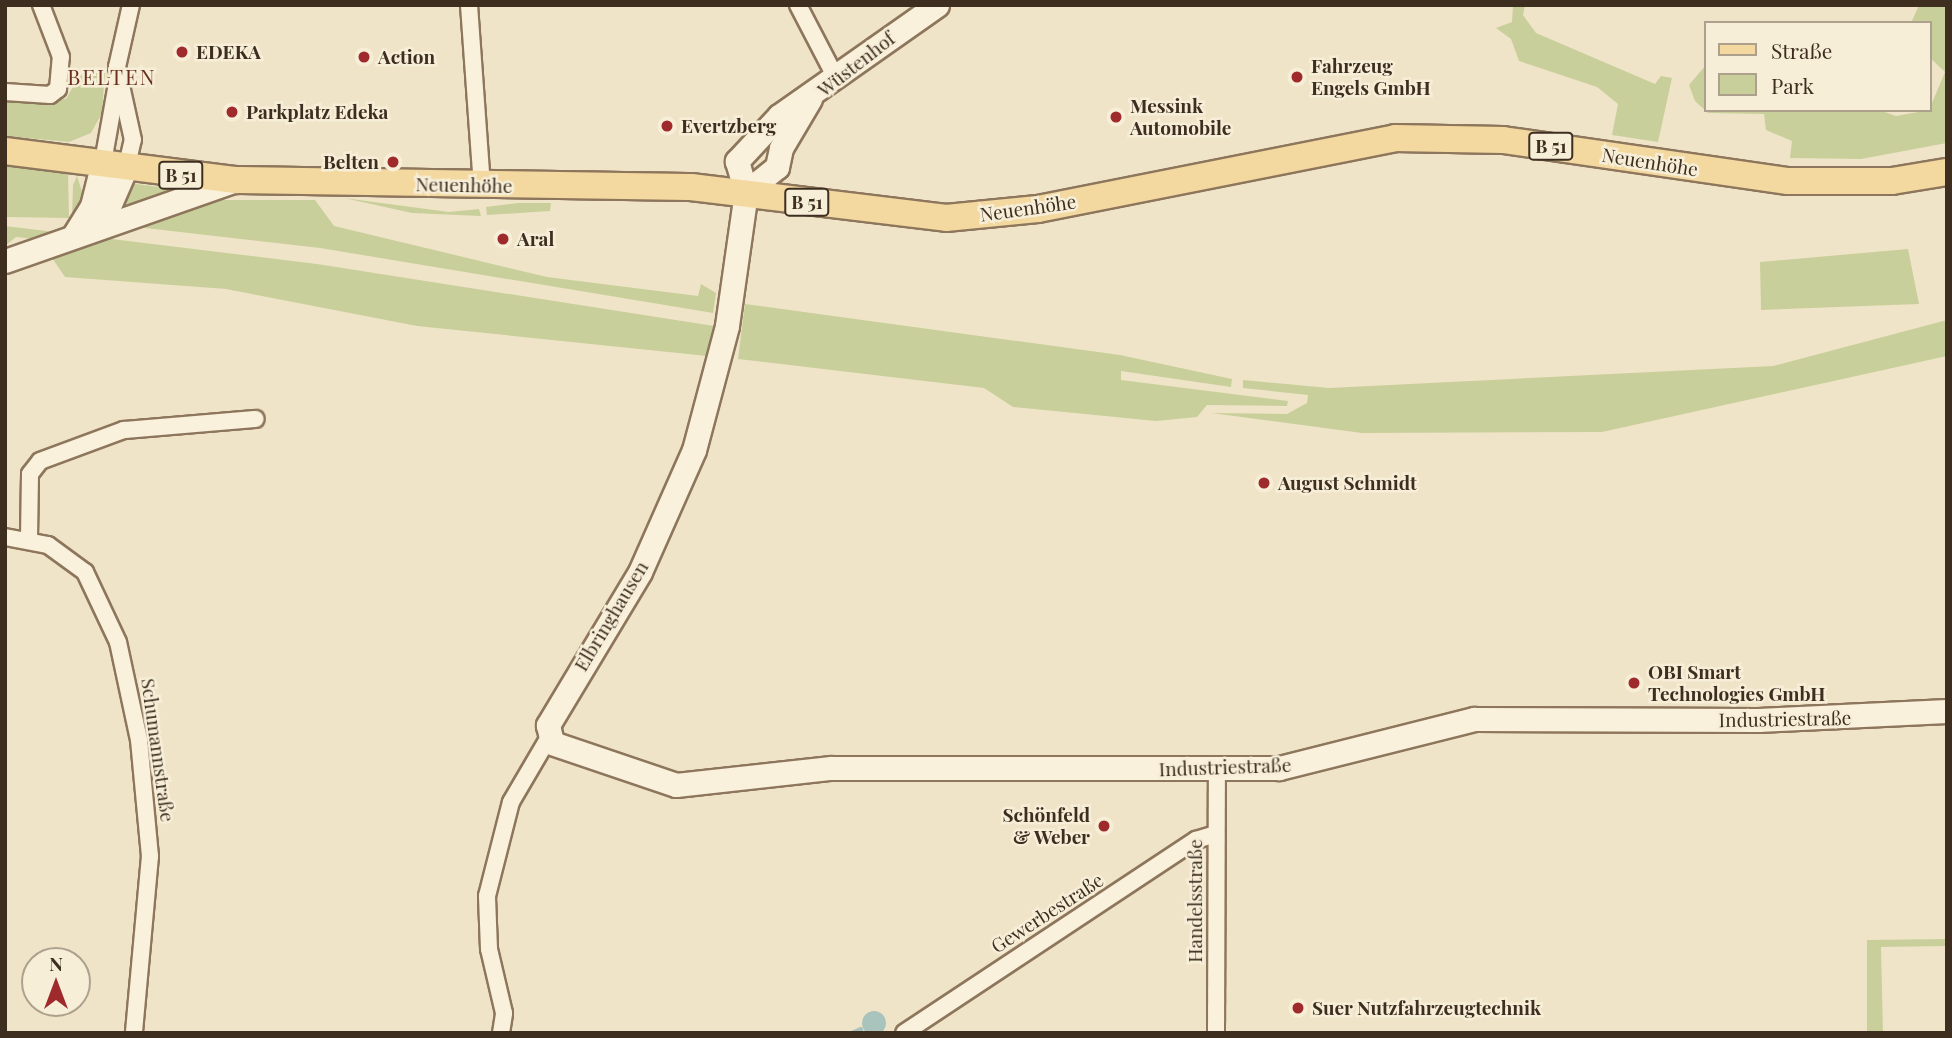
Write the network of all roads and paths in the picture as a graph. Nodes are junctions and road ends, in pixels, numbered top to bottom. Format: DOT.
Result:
graph roads {
  1 [pos="41,5"];
  2 [pos="131,5"];
  3 [pos="469,5"];
  4 [pos="798,5"];
  5 [pos="937,5"];
  6 [pos="118,78"];
  7 [pos="836,78"];
  8 [pos="5,92"];
  9 [pos="810,99"];
  10 [pos="5,151"];
  11 [pos="115,164"];
  12 [pos="1947,172"];
  13 [pos="236,180"];
  14 [pos="482,185"];
  15 [pos="746,192"];
  16 [pos="100,227"];
  17 [pos="74,235"];
  18 [pos="5,261"];
  19 [pos="256,419"];
  20 [pos="5,537"];
  21 [pos="29,538"];
  22 [pos="1947,711"];
  23 [pos="548,739"];
  24 [pos="1217,769"];
  25 [pos="1216,834"];
  26 [pos="134,1033"];
  27 [pos="501,1033"];
  28 [pos="904,1033"];
  29 [pos="1216,1033"];
  1 -- 8 [label="street"];
  2 -- 6 [label="street"];
  3 -- 14 [label="street"];
  4 -- 7 [label="street"];
  5 -- 7 [label="street, Wüstenhof"];
  6 -- 11 [label="street"];
  6 -- 11 [label="street"];
  7 -- 9 [label="street, Wüstenhof"];
  9 -- 15 [label="street, Wüstenhof"];
  9 -- 15 [label="street, Wüstenhof"];
  10 -- 11 [label="main road, B 51"];
  11 -- 13 [label="main road, Neuenhöhe / B 51"];
  11 -- 16 [label="street"];
  11 -- 17 [label="street"];
  12 -- 15 [label="main road, Neuenhöhe / B 51"];
  13 -- 14 [label="main road, Neuenhöhe / B 51"];
  13 -- 16 [label="street"];
  14 -- 15 [label="main road, Neuenhöhe / B 51"];
  15 -- 23 [label="street, Elbringhausen"];
  16 -- 17 [label="street"];
  17 -- 18 [label="street"];
  19 -- 21 [label="street"];
  20 -- 21 [label="street, Schumannstraße"];
  21 -- 26 [label="street, Schumannstraße"];
  22 -- 24 [label="street, Industriestraße"];
  23 -- 24 [label="street, Industriestraße"];
  23 -- 27 [label="street, Elbringhausen"];
  24 -- 25 [label="street, Handelsstraße"];
  25 -- 28 [label="street, Gewerbestraße"];
  25 -- 29 [label="street, Handelsstraße"];
}
